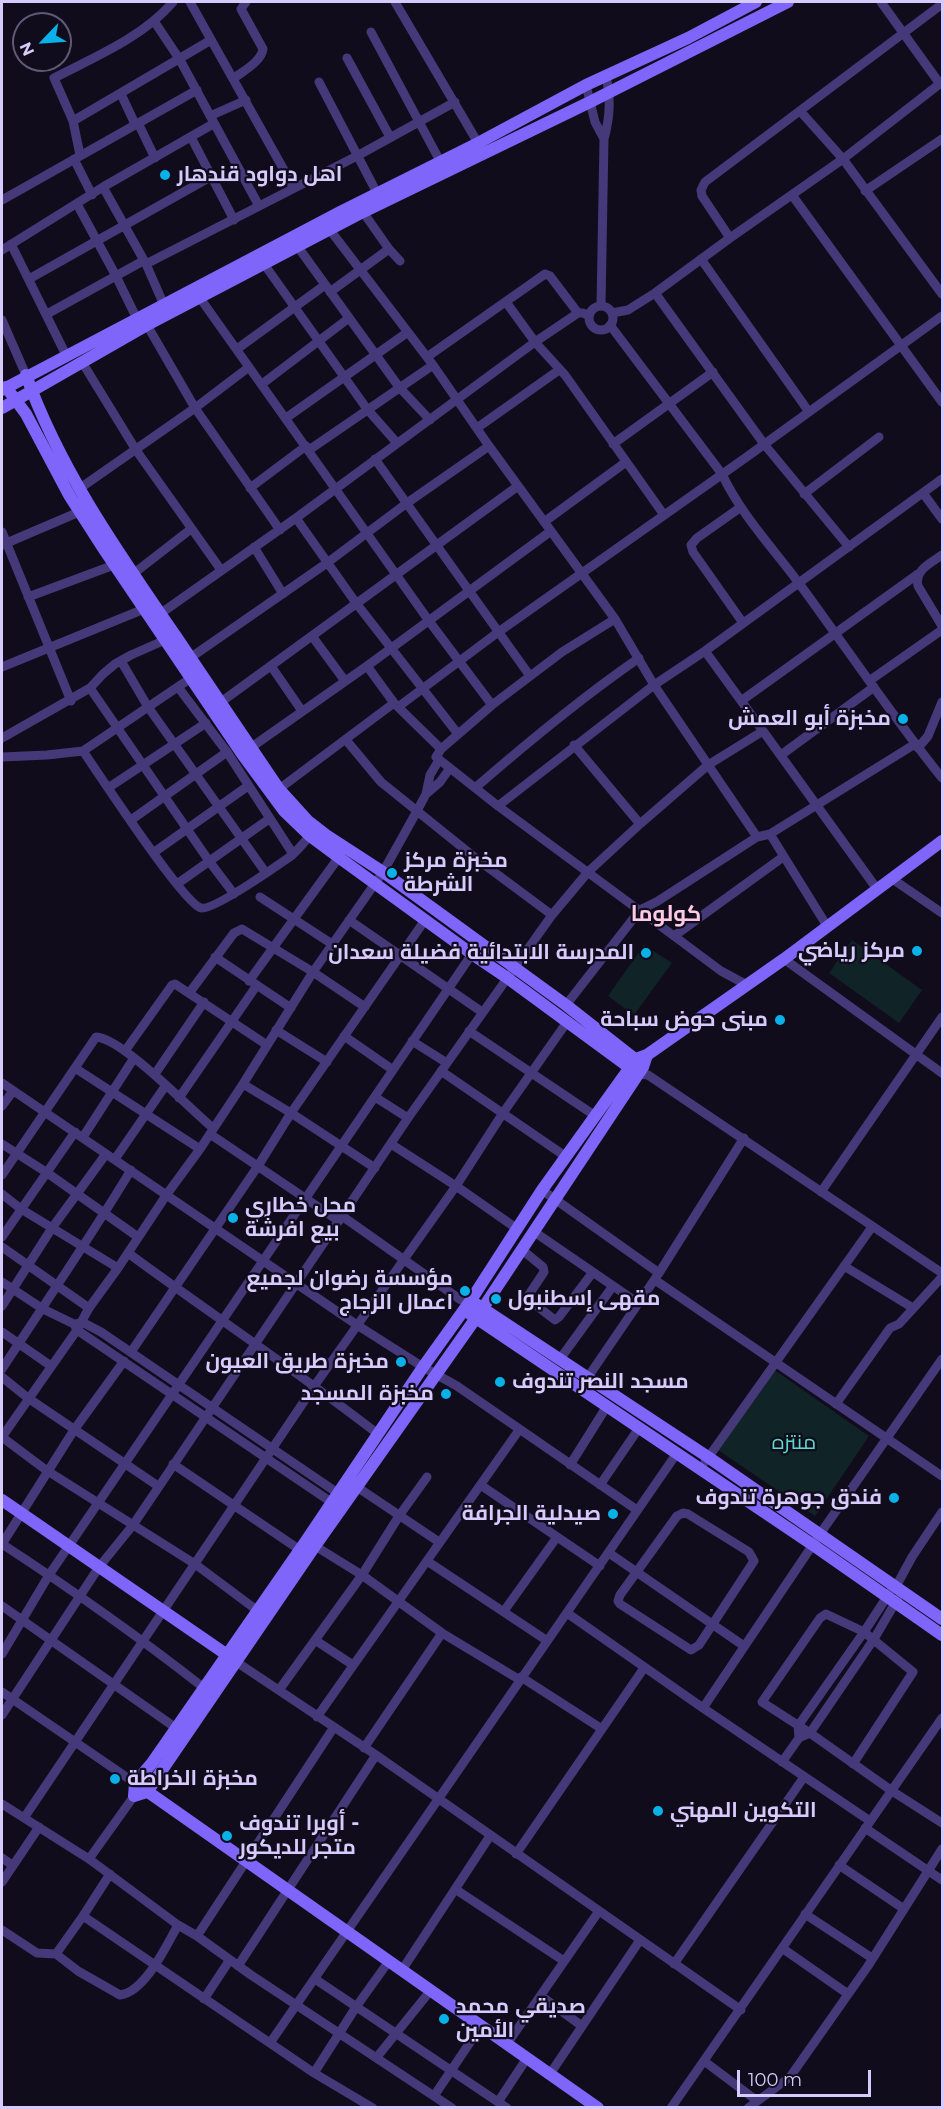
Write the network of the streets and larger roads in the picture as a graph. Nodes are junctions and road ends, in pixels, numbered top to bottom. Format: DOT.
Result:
graph roads {
  1 [pos="174,2"];
  2 [pos="190,2"];
  3 [pos="395,2"];
  4 [pos="756,2"];
  5 [pos="788,2"];
  6 [pos="881,2"];
  7 [pos="241,4"];
  8 [pos="942,4"];
  9 [pos="154,21"];
  10 [pos="371,32"];
  11 [pos="904,33"];
  12 [pos="211,40"];
  13 [pos="347,58"];
  14 [pos="180,60"];
  15 [pos="606,76"];
  16 [pos="233,79"];
  17 [pos="319,82"];
  18 [pos="941,83"];
  19 [pos="586,86"];
  20 [pos="197,90"];
  21 [pos="609,92"];
  22 [pos="121,94"];
  23 [pos="246,100"];
  24 [pos="455,102"];
  25 [pos="590,102"];
  26 [pos="801,112"];
  27 [pos="212,120"];
  28 [pos="73,121"];
  29 [pos="419,121"];
  30 [pos="136,123"];
  31 [pos="191,137"];
  32 [pos="390,137"];
  33 [pos="604,139"];
  34 [pos="942,139"];
  35 [pos="478,143"];
  36 [pos="357,156"];
  37 [pos="77,157"];
  38 [pos="155,158"];
  39 [pos="843,159"];
  40 [pos="440,161"];
  41 [pos="212,176"];
  42 [pos="103,187"];
  43 [pos="294,188"];
  44 [pos="865,191"];
  45 [pos="377,194"];
  46 [pos="92,195"];
  47 [pos="792,195"];
  48 [pos="2,200"];
  49 [pos="77,204"];
  50 [pos="259,206"];
  51 [pos="363,212"];
  52 [pos="234,220"];
  53 [pos="124,225"];
  54 [pos="330,230"];
  55 [pos="730,238"];
  56 [pos="98,241"];
  57 [pos="11,244"];
  58 [pos="298,247"];
  59 [pos="2,249"];
  60 [pos="389,249"];
  61 [pos="701,259"];
  62 [pos="400,261"];
  63 [pos="145,262"];
  64 [pos="264,264"];
  65 [pos="360,270"];
  66 [pos="117,276"];
  67 [pos="29,279"];
  68 [pos="328,288"];
  69 [pos="655,293"];
  70 [pos="942,294"];
  71 [pos="200,297"];
  72 [pos="506,302"];
  73 [pos="164,305"];
  74 [pos="601,306"];
  75 [pos="295,307"];
  76 [pos="578,313"];
  77 [pos="612,313"];
  78 [pos="47,314"];
  79 [pos="589,316"];
  80 [pos="942,316"];
  81 [pos="349,318"];
  82 [pos="2,320"];
  83 [pos="142,322"];
  84 [pos="610,325"];
  85 [pos="408,332"];
  86 [pos="318,340"];
  87 [pos="535,342"];
  88 [pos="900,345"];
  89 [pos="237,349"];
  90 [pos="376,354"];
  91 [pos="66,355"];
  92 [pos="430,361"];
  93 [pos="82,362"];
  94 [pos="249,366"];
  95 [pos="559,370"];
  96 [pos="713,372"];
  97 [pos="26,375"];
  98 [pos="344,376"];
  99 [pos="262,384"];
  100 [pos="3,385"];
  101 [pos="399,387"];
  102 [pos="31,390"];
  103 [pos="16,400"];
  104 [pos="458,400"];
  105 [pos="942,402"];
  106 [pos="668,404"];
  107 [pos="2,408"];
  108 [pos="195,408"];
  109 [pos="367,409"];
  110 [pos="809,412"];
  111 [pos="286,418"];
  112 [pos="430,420"];
  113 [pos="477,428"];
  114 [pos="879,437"];
  115 [pos="397,443"];
  116 [pos="613,444"];
  117 [pos="764,444"];
  118 [pos="489,446"];
  119 [pos="307,448"];
  120 [pos="136,450"];
  121 [pos="375,459"];
  122 [pos="626,462"];
  123 [pos="722,474"];
  124 [pos="942,479"];
  125 [pos="518,486"];
  126 [pos="250,488"];
  127 [pos="336,489"];
  128 [pos="74,492"];
  129 [pos="923,493"];
  130 [pos="804,494"];
  131 [pos="407,503"];
  132 [pos="741,507"];
  133 [pos="79,512"];
  134 [pos="664,515"];
  135 [pos="296,518"];
  136 [pos="942,519"];
  137 [pos="544,522"];
  138 [pos="191,529"];
  139 [pos="280,530"];
  140 [pos="551,531"];
  141 [pos="2,532"];
  142 [pos="368,532"];
  143 [pos="4,544"];
  144 [pos="436,545"];
  145 [pos="254,547"];
  146 [pos="849,547"];
  147 [pos="942,555"];
  148 [pos="327,563"];
  149 [pos="114,565"];
  150 [pos="221,570"];
  151 [pos="397,573"];
  152 [pos="133,574"];
  153 [pos="581,574"];
  154 [pos="918,574"];
  155 [pos="799,583"];
  156 [pos="469,591"];
  157 [pos="283,594"];
  158 [pos="28,597"];
  159 [pos="357,603"];
  160 [pos="152,614"];
  161 [pos="615,619"];
  162 [pos="429,621"];
  163 [pos="743,623"];
  164 [pos="942,628"];
  165 [pos="497,633"];
  166 [pos="835,633"];
  167 [pos="312,636"];
  168 [pos="165,640"];
  169 [pos="49,648"];
  170 [pos="390,648"];
  171 [pos="705,651"];
  172 [pos="190,658"];
  173 [pos="639,658"];
  174 [pos="121,661"];
  175 [pos="458,662"];
  176 [pos="271,666"];
  177 [pos="367,666"];
  178 [pos="2,667"];
  179 [pos="530,676"];
  180 [pos="191,678"];
  181 [pos="345,681"];
  182 [pos="872,684"];
  183 [pos="654,685"];
  184 [pos="178,687"];
  185 [pos="90,688"];
  186 [pos="422,688"];
  187 [pos="71,701"];
  188 [pos="741,701"];
  189 [pos="221,702"];
  190 [pos="942,702"];
  191 [pos="396,705"];
  192 [pos="492,705"];
  193 [pos="148,707"];
  194 [pos="302,711"];
  195 [pos="206,723"];
  196 [pos="118,728"];
  197 [pos="763,730"];
  198 [pos="458,734"];
  199 [pos="2,740"];
  200 [pos="346,740"];
  201 [pos="173,744"];
  202 [pos="574,745"];
  203 [pos="916,746"];
  204 [pos="441,749"];
  205 [pos="83,751"];
  206 [pos="246,751"];
  207 [pos="227,752"];
  208 [pos="781,755"];
  209 [pos="3,757"];
  210 [pos="439,760"];
  211 [pos="143,765"];
  212 [pos="708,765"];
  213 [pos="450,768"];
  214 [pos="196,776"];
  215 [pos="942,778"];
  216 [pos="248,786"];
  217 [pos="108,788"];
  218 [pos="475,788"];
  219 [pos="279,789"];
  220 [pos="426,794"];
  221 [pos="165,797"];
  222 [pos="817,805"];
  223 [pos="219,806"];
  224 [pos="498,806"];
  225 [pos="417,812"];
  226 [pos="269,819"];
  227 [pos="131,820"];
  228 [pos="640,824"];
  229 [pos="187,829"];
  230 [pos="770,834"];
  231 [pos="310,836"];
  232 [pos="757,837"];
  233 [pos="241,838"];
  234 [pos="942,841"];
  235 [pos="153,853"];
  236 [pos="293,854"];
  237 [pos="339,857"];
  238 [pos="783,857"];
  239 [pos="209,861"];
  240 [pos="383,872"];
  241 [pos="588,872"];
  242 [pos="266,873"];
  243 [pos="891,878"];
  244 [pos="375,883"];
  245 [pos="177,884"];
  246 [pos="877,889"];
  247 [pos="234,894"];
  248 [pos="260,897"];
  249 [pos="639,910"];
  250 [pos="942,913"];
  251 [pos="552,915"];
  252 [pos="293,919"];
  253 [pos="349,920"];
  254 [pos="425,920"];
  255 [pos="827,926"];
  256 [pos="674,936"];
  257 [pos="332,944"];
  258 [pos="273,947"];
  259 [pos="400,954"];
  260 [pos="472,954"];
  261 [pos="215,957"];
  262 [pos="784,959"];
  263 [pos="313,972"];
  264 [pos="510,972"];
  265 [pos="253,983"];
  266 [pos="747,986"];
  267 [pos="448,988"];
  268 [pos="190,992"];
  269 [pos="204,1002"];
  270 [pos="566,1005"];
  271 [pos="365,1007"];
  272 [pos="291,1008"];
  273 [pos="482,1012"];
  274 [pos="942,1017"];
  275 [pos="233,1021"];
  276 [pos="567,1022"];
  277 [pos="276,1030"];
  278 [pos="469,1031"];
  279 [pos="344,1036"];
  280 [pos="412,1041"];
  281 [pos="267,1045"];
  282 [pos="125,1052"];
  283 [pos="916,1054"];
  284 [pos="134,1058"];
  285 [pos="327,1062"];
  286 [pos="640,1066"];
  287 [pos="444,1067"];
  288 [pos="75,1068"];
  289 [pos="393,1070"];
  290 [pos="532,1072"];
  291 [pos="942,1073"];
  292 [pos="154,1074"];
  293 [pos="2,1083"];
  294 [pos="243,1084"];
  295 [pos="166,1085"];
  296 [pos="12,1091"];
  297 [pos="111,1091"];
  298 [pos="375,1096"];
  299 [pos="179,1098"];
  300 [pos="2,1106"];
  301 [pos="45,1112"];
  302 [pos="291,1113"];
  303 [pos="503,1113"];
  304 [pos="146,1114"];
  305 [pos="594,1115"];
  306 [pos="408,1118"];
  307 [pos="212,1131"];
  308 [pos="79,1134"];
  309 [pos="744,1138"];
  310 [pos="2,1144"];
  311 [pos="391,1144"];
  312 [pos="342,1146"];
  313 [pos="200,1149"];
  314 [pos="16,1154"];
  315 [pos="566,1156"];
  316 [pos="111,1157"];
  317 [pos="258,1166"];
  318 [pos="375,1168"];
  319 [pos="130,1170"];
  320 [pos="46,1172"];
  321 [pos="2,1175"];
  322 [pos="456,1186"];
  323 [pos="542,1190"];
  324 [pos="821,1192"];
  325 [pos="2,1194"];
  326 [pos="76,1194"];
  327 [pos="166,1194"];
  328 [pos="554,1199"];
  329 [pos="306,1200"];
  330 [pos="21,1209"];
  331 [pos="105,1214"];
  332 [pos="340,1218"];
  333 [pos="215,1227"];
  334 [pos="872,1227"];
  335 [pos="52,1228"];
  336 [pos="516,1228"];
  337 [pos="533,1231"];
  338 [pos="2,1237"];
  339 [pos="138,1237"];
  340 [pos="2,1247"];
  341 [pos="82,1247"];
  342 [pos="521,1249"];
  343 [pos="128,1253"];
  344 [pos="404,1259"];
  345 [pos="263,1261"];
  346 [pos="27,1265"];
  347 [pos="844,1266"];
  348 [pos="118,1268"];
  349 [pos="593,1272"];
  350 [pos="942,1275"];
  351 [pos="657,1277"];
  352 [pos="2,1282"];
  353 [pos="297,1284"];
  354 [pos="56,1285"];
  355 [pos="613,1286"];
  356 [pos="174,1287"];
  357 [pos="13,1291"];
  358 [pos="465,1303"];
  359 [pos="639,1303"];
  360 [pos="2,1306"];
  361 [pos="89,1308"];
  362 [pos="913,1308"];
  363 [pos="43,1309"];
  364 [pos="479,1313"];
  365 [pos="222,1321"];
  366 [pos="78,1325"];
  367 [pos="357,1325"];
  368 [pos="2,1332"];
  369 [pos="18,1344"];
  370 [pos="255,1345"];
  371 [pos="131,1352"];
  372 [pos="560,1359"];
  373 [pos="942,1359"];
  374 [pos="124,1361"];
  375 [pos="777,1362"];
  376 [pos="51,1366"];
  377 [pos="423,1367"];
  378 [pos="2,1369"];
  379 [pos="570,1373"];
  380 [pos="436,1374"];
  381 [pos="2,1377"];
  382 [pos="588,1377"];
  383 [pos="315,1385"];
  384 [pos="176,1390"];
  385 [pos="28,1398"];
  386 [pos="836,1404"];
  387 [pos="607,1406"];
  388 [pos="212,1408"];
  389 [pos="207,1417"];
  390 [pos="5,1423"];
  391 [pos="639,1428"];
  392 [pos="74,1430"];
  393 [pos="519,1430"];
  394 [pos="378,1434"];
  395 [pos="2,1437"];
  396 [pos="886,1438"];
  397 [pos="270,1453"];
  398 [pos="677,1453"];
  399 [pos="708,1457"];
  400 [pos="125,1464"];
  401 [pos="173,1464"];
  402 [pos="570,1465"];
  403 [pos="700,1469"];
  404 [pos="46,1470"];
  405 [pos="940,1471"];
  406 [pos="427,1477"];
  407 [pos="600,1485"];
  408 [pos="158,1486"];
  409 [pos="482,1486"];
  410 [pos="357,1487"];
  411 [pos="2,1500"];
  412 [pos="340,1501"];
  413 [pos="100,1503"];
  414 [pos="235,1506"];
  415 [pos="637,1510"];
  416 [pos="20,1512"];
  417 [pos="942,1512"];
  418 [pos="399,1516"];
  419 [pos="133,1525"];
  420 [pos="557,1537"];
  421 [pos="816,1539"];
  422 [pos="439,1542"];
  423 [pos="2,1544"];
  424 [pos="69,1546"];
  425 [pos="315,1546"];
  426 [pos="300,1550"];
  427 [pos="609,1552"];
  428 [pos="427,1561"];
  429 [pos="195,1564"];
  430 [pos="600,1566"];
  431 [pos="99,1567"];
  432 [pos="638,1572"];
  433 [pos="49,1575"];
  434 [pos="362,1575"];
  435 [pos="286,1580"];
  436 [pos="896,1591"];
  437 [pos="79,1597"];
  438 [pos="398,1602"];
  439 [pos="2,1606"];
  440 [pos="162,1611"];
  441 [pos="258,1611"];
  442 [pos="504,1611"];
  443 [pos="567,1613"];
  444 [pos="942,1619"];
  445 [pos="22,1620"];
  446 [pos="713,1623"];
  447 [pos="864,1632"];
  448 [pos="442,1633"];
  449 [pos="942,1635"];
  450 [pos="874,1639"];
  451 [pos="52,1640"];
  452 [pos="315,1640"];
  453 [pos="546,1640"];
  454 [pos="143,1641"];
  455 [pos="744,1646"];
  456 [pos="2,1654"];
  457 [pos="231,1658"];
  458 [pos="353,1665"];
  459 [pos="644,1668"];
  460 [pos="520,1678"];
  461 [pos="114,1686"];
  462 [pos="204,1688"];
  463 [pos="279,1690"];
  464 [pos="2,1692"];
  465 [pos="11,1699"];
  466 [pos="703,1708"];
  467 [pos="2,1715"];
  468 [pos="317,1716"];
  469 [pos="942,1718"];
  470 [pos="798,1726"];
  471 [pos="334,1727"];
  472 [pos="176,1728"];
  473 [pos="602,1729"];
  474 [pos="810,1733"];
  475 [pos="798,1738"];
  476 [pos="76,1742"];
  477 [pos="364,1748"];
  478 [pos="376,1755"];
  479 [pos="782,1762"];
  480 [pos="853,1764"];
  481 [pos="804,1777"];
  482 [pos="135,1790"];
  483 [pos="892,1791"];
  484 [pos="147,1792"];
  485 [pos="437,1799"];
  486 [pos="2,1804"];
  487 [pos="24,1818"];
  488 [pos="942,1823"];
  489 [pos="867,1825"];
  490 [pos="39,1827"];
  491 [pos="490,1836"];
  492 [pos="942,1849"];
  493 [pos="516,1854"];
  494 [pos="2,1858"];
  495 [pos="89,1859"];
  496 [pos="246,1860"];
  497 [pos="12,1865"];
  498 [pos="839,1865"];
  499 [pos="929,1870"];
  500 [pos="110,1874"];
  501 [pos="942,1880"];
  502 [pos="2,1882"];
  503 [pos="455,1889"];
  504 [pos="288,1891"];
  505 [pos="904,1909"];
  506 [pos="599,1911"];
  507 [pos="805,1914"];
  508 [pos="83,1916"];
  509 [pos="178,1925"];
  510 [pos="2,1930"];
  511 [pos="348,1931"];
  512 [pos="197,1936"];
  513 [pos="640,1940"];
  514 [pos="782,1948"];
  515 [pos="56,1954"];
  516 [pos="872,1958"];
  517 [pos="389,1961"];
  518 [pos="564,1961"];
  519 [pos="234,1963"];
  520 [pos="674,1964"];
  521 [pos="154,1965"];
  522 [pos="402,1970"];
  523 [pos="315,1979"];
  524 [pos="430,1990"];
  525 [pos="848,1994"];
  526 [pos="541,1996"];
  527 [pos="204,1999"];
  528 [pos="297,2004"];
  529 [pos="356,2007"];
  530 [pos="741,2010"];
  531 [pos="481,2026"];
  532 [pos="582,2026"];
  533 [pos="339,2032"];
  534 [pos="396,2035"];
  535 [pos="270,2043"];
  536 [pos="507,2044"];
  537 [pos="377,2057"];
  538 [pos="527,2058"];
  539 [pos="704,2061"];
  540 [pos="450,2070"];
  541 [pos="314,2073"];
  542 [pos="550,2074"];
  543 [pos="434,2096"];
  544 [pos="756,2100"];
  545 [pos="674,2104"];
  546 [pos="502,2105"];
  547 [pos="373,2108"];
  548 [pos="452,2108"];
  549 [pos="598,2108"];
  550 [pos="686,2108"];
  551 [pos="748,2108"];
  1 -- 9 [label="street"];
  2 -- 12 [label="street"];
  3 -- 24 [label="street"];
  4 -- 15 [label="street"];
  5 -- 21 [label="street"];
  6 -- 11 [label="street"];
  7 -- 16 [label="street"];
  8 -- 11 [label="street"];
  9 -- 14 [label="street"];
  9 -- 28 [label="street"];
  10 -- 29 [label="street"];
  11 -- 18 [label="street"];
  11 -- 26 [label="street"];
  12 -- 14 [label="street"];
  12 -- 16 [label="street"];
  13 -- 32 [label="street"];
  14 -- 20 [label="street"];
  14 -- 22 [label="street"];
  15 -- 19 [label="street"];
  15 -- 21 [label="street"];
  16 -- 23 [label="street"];
  17 -- 36 [label="street"];
  18 -- 39 [label="street"];
  19 -- 25 [label="street"];
  19 -- 35 [label="street"];
  20 -- 27 [label="street"];
  20 -- 30 [label="street"];
  21 -- 25 [label="street"];
  21 -- 33 [label="street"];
  22 -- 28 [label="street"];
  22 -- 30 [label="street"];
  23 -- 27 [label="street"];
  23 -- 43 [label="street"];
  24 -- 29 [label="street"];
  24 -- 35 [label="street"];
  25 -- 33 [label="street"];
  25 -- 51 [label="street"];
  26 -- 39 [label="street"];
  26 -- 55 [label="street"];
  27 -- 31 [label="street"];
  27 -- 50 [label="street"];
  28 -- 37 [label="street"];
  29 -- 32 [label="street"];
  29 -- 40 [label="street"];
  30 -- 37 [label="street"];
  30 -- 38 [label="street"];
  31 -- 38 [label="street"];
  31 -- 41 [label="street"];
  32 -- 36 [label="street"];
  33 -- 74 [label="street"];
  34 -- 44 [label="street"];
  35 -- 40 [label="street"];
  36 -- 43 [label="street"];
  36 -- 45 [label="street"];
  37 -- 46 [label="street"];
  37 -- 48 [label="street"];
  38 -- 42 [label="street"];
  39 -- 44 [label="street"];
  39 -- 47 [label="street"];
  40 -- 45 [label="street"];
  41 -- 52 [label="street"];
  41 -- 53 [label="street"];
  42 -- 46 [label="street"];
  42 -- 53 [label="street"];
  43 -- 50 [label="street"];
  44 -- 70 [label="street"];
  45 -- 73 [label="street"];
  46 -- 49 [label="street"];
  47 -- 55 [label="street"];
  47 -- 88 [label="street"];
  49 -- 56 [label="street"];
  49 -- 57 [label="street"];
  50 -- 52 [label="street"];
  51 -- 54 [label="street"];
  51 -- 60 [label="street"];
  52 -- 63 [label="street"];
  53 -- 56 [label="street"];
  53 -- 63 [label="street"];
  54 -- 58 [label="street"];
  54 -- 65 [label="street"];
  55 -- 61 [label="street"];
  56 -- 66 [label="street"];
  56 -- 67 [label="street"];
  57 -- 59 [label="street"];
  57 -- 67 [label="street"];
  58 -- 64 [label="street"];
  58 -- 68 [label="street"];
  60 -- 62 [label="street"];
  60 -- 65 [label="street"];
  61 -- 69 [label="street"];
  61 -- 110 [label="street"];
  63 -- 66 [label="street"];
  63 -- 73 [label="street"];
  64 -- 71 [label="street"];
  64 -- 75 [label="street"];
  65 -- 68 [label="street"];
  65 -- 85 [label="street"];
  66 -- 78 [label="street"];
  66 -- 83 [label="street"];
  67 -- 78 [label="street"];
  68 -- 75 [label="street"];
  68 -- 81 [label="street"];
  69 -- 77 [label="street"];
  69 -- 96 [label="street"];
  71 -- 83 [label="street"];
  71 -- 89 [label="street"];
  72 -- 76 [label="street"];
  72 -- 87 [label="street"];
  72 -- 92 [label="street"];
  73 -- 83 [label="street"];
  74 -- 77 [label="street"];
  74 -- 79 [label="street"];
  75 -- 86 [label="street"];
  75 -- 89 [label="street"];
  76 -- 79 [label="street"];
  76 -- 87 [label="street"];
  77 -- 84 [label="street"];
  78 -- 91 [label="street"];
  79 -- 84 [label="street"];
  80 -- 88 [label="street"];
  81 -- 86 [label="street"];
  81 -- 90 [label="street"];
  82 -- 97 [label="street"];
  83 -- 91 [label="street"];
  83 -- 93 [label="street"];
  83 -- 108 [label="street"];
  84 -- 106 [label="street"];
  85 -- 90 [label="street"];
  85 -- 92 [label="street"];
  86 -- 98 [label="street"];
  86 -- 99 [label="street"];
  87 -- 95 [label="street"];
  87 -- 104 [label="street"];
  88 -- 105 [label="street"];
  88 -- 110 [label="street"];
  89 -- 94 [label="street"];
  90 -- 98 [label="street"];
  90 -- 101 [label="street"];
  91 -- 97 [label="street"];
  92 -- 101 [label="street"];
  92 -- 104 [label="street"];
  93 -- 102 [label="street"];
  93 -- 120 [label="street"];
  94 -- 99 [label="street"];
  94 -- 108 [label="street"];
  95 -- 113 [label="street"];
  95 -- 116 [label="street"];
  96 -- 106 [label="street"];
  96 -- 117 [label="street"];
  97 -- 100 [label="street"];
  97 -- 102 [label="street"];
  98 -- 109 [label="street"];
  98 -- 111 [label="street"];
  99 -- 111 [label="street"];
  100 -- 103 [label="street"];
  101 -- 109 [label="street"];
  101 -- 112 [label="street"];
  102 -- 103 [label="street"];
  102 -- 128 [label="street"];
  103 -- 107 [label="street"];
  103 -- 128 [label="street"];
  104 -- 112 [label="street"];
  104 -- 113 [label="street"];
  106 -- 116 [label="street"];
  106 -- 123 [label="street"];
  108 -- 120 [label="street"];
  108 -- 126 [label="street"];
  109 -- 115 [label="street"];
  109 -- 119 [label="street"];
  110 -- 117 [label="street"];
  111 -- 119 [label="street"];
  112 -- 115 [label="street"];
  113 -- 118 [label="street"];
  114 -- 130 [label="street"];
  115 -- 121 [label="street"];
  116 -- 122 [label="street"];
  117 -- 123 [label="street"];
  117 -- 130 [label="street"];
  118 -- 125 [label="street"];
  118 -- 131 [label="street"];
  119 -- 126 [label="street"];
  119 -- 127 [label="street"];
  120 -- 128 [label="street"];
  120 -- 138 [label="street"];
  121 -- 127 [label="street"];
  121 -- 131 [label="street"];
  122 -- 134 [label="street"];
  122 -- 137 [label="street"];
  123 -- 132 [label="street"];
  123 -- 134 [label="street"];
  124 -- 129 [label="street"];
  125 -- 137 [label="street"];
  125 -- 144 [label="street"];
  126 -- 139 [label="street"];
  127 -- 135 [label="street"];
  127 -- 142 [label="street"];
  128 -- 133 [label="street"];
  128 -- 152 [label="street"];
  129 -- 136 [label="street"];
  129 -- 146 [label="street"];
  130 -- 146 [label="street"];
  131 -- 142 [label="street"];
  131 -- 144 [label="street"];
  132 -- 155 [label="street"];
  132 -- 163 [label="street"];
  133 -- 143 [label="street"];
  133 -- 149 [label="street"];
  134 -- 153 [label="street"];
  135 -- 139 [label="street"];
  135 -- 148 [label="street"];
  137 -- 140 [label="street"];
  138 -- 150 [label="street"];
  138 -- 152 [label="street"];
  139 -- 145 [label="street"];
  140 -- 153 [label="street"];
  140 -- 156 [label="street"];
  141 -- 143 [label="street"];
  142 -- 148 [label="street"];
  142 -- 151 [label="street"];
  143 -- 158 [label="street"];
  144 -- 151 [label="street"];
  144 -- 156 [label="street"];
  145 -- 150 [label="street"];
  145 -- 157 [label="street"];
  146 -- 155 [label="street"];
  147 -- 154 [label="street"];
  148 -- 157 [label="street"];
  148 -- 159 [label="street"];
  149 -- 158 [label="street"];
  149 -- 160 [label="street"];
  150 -- 160 [label="street"];
  151 -- 159 [label="street"];
  151 -- 162 [label="street"];
  152 -- 160 [label="street"];
  153 -- 161 [label="street"];
  153 -- 165 [label="street"];
  154 -- 164 [label="street"];
  154 -- 166 [label="street"];
  155 -- 163 [label="street"];
  155 -- 166 [label="street"];
  156 -- 162 [label="street"];
  156 -- 165 [label="street"];
  157 -- 172 [label="street"];
  158 -- 169 [label="street"];
  159 -- 167 [label="street"];
  159 -- 170 [label="street"];
  160 -- 168 [label="street"];
  160 -- 169 [label="street"];
  160 -- 172 [label="street"];
  161 -- 173 [label="street"];
  161 -- 179 [label="street"];
  162 -- 170 [label="street"];
  162 -- 175 [label="street"];
  163 -- 171 [label="street"];
  164 -- 182 [label="street"];
  165 -- 175 [label="street"];
  165 -- 179 [label="street"];
  166 -- 182 [label="street"];
  166 -- 188 [label="street"];
  167 -- 176 [label="street"];
  167 -- 181 [label="street"];
  168 -- 174 [label="street"];
  168 -- 180 [label="street"];
  169 -- 178 [label="street"];
  169 -- 187 [label="street"];
  170 -- 177 [label="street"];
  170 -- 186 [label="street"];
  171 -- 183 [label="street"];
  171 -- 188 [label="street"];
  172 -- 189 [label="street"];
  173 -- 183 [label="street"];
  173 -- 218 [label="street"];
  174 -- 185 [label="street"];
  174 -- 193 [label="street"];
  175 -- 186 [label="street"];
  175 -- 192 [label="street"];
  176 -- 189 [label="street"];
  176 -- 194 [label="street"];
  177 -- 181 [label="street"];
  177 -- 191 [label="street"];
  179 -- 192 [label="street"];
  180 -- 184 [label="street"];
  180 -- 206 [label="street"];
  181 -- 194 [label="street"];
  182 -- 203 [label="street"];
  182 -- 208 [label="street"];
  183 -- 202 [label="street"];
  183 -- 212 [label="street"];
  184 -- 193 [label="street"];
  184 -- 195 [label="street"];
  185 -- 187 [label="street"];
  185 -- 196 [label="street"];
  186 -- 191 [label="street"];
  186 -- 198 [label="street"];
  187 -- 199 [label="street"];
  188 -- 197 [label="street"];
  189 -- 206 [label="street"];
  190 -- 203 [label="street"];
  191 -- 200 [label="street"];
  191 -- 204 [label="street"];
  192 -- 198 [label="street"];
  193 -- 196 [label="street"];
  193 -- 201 [label="street"];
  194 -- 206 [label="street"];
  195 -- 201 [label="street"];
  195 -- 207 [label="street"];
  196 -- 205 [label="street"];
  196 -- 211 [label="street"];
  197 -- 208 [label="street"];
  197 -- 212 [label="street"];
  198 -- 204 [label="street"];
  199 -- 209 [label="street"];
  200 -- 219 [label="street"];
  200 -- 225 [label="street"];
  201 -- 211 [label="street"];
  201 -- 214 [label="street"];
  202 -- 224 [label="street"];
  202 -- 228 [label="street"];
  203 -- 215 [label="street"];
  203 -- 222 [label="street"];
  204 -- 210 [label="street"];
  205 -- 209 [label="street"];
  205 -- 217 [label="street"];
  206 -- 219 [label="street"];
  206 -- 231 [label="street"];
  207 -- 214 [label="street"];
  207 -- 216 [label="street"];
  208 -- 222 [label="street"];
  210 -- 213 [label="street"];
  210 -- 220 [label="street"];
  211 -- 217 [label="street"];
  211 -- 221 [label="street"];
  212 -- 228 [label="street"];
  212 -- 232 [label="street"];
  213 -- 218 [label="street"];
  213 -- 220 [label="street"];
  214 -- 221 [label="street"];
  214 -- 223 [label="street"];
  216 -- 223 [label="street"];
  216 -- 226 [label="street"];
  217 -- 227 [label="street"];
  218 -- 224 [label="street"];
  219 -- 240 [label="street"];
  220 -- 225 [label="street"];
  221 -- 227 [label="street"];
  221 -- 229 [label="street"];
  222 -- 230 [label="street"];
  222 -- 246 [label="street"];
  223 -- 229 [label="street"];
  223 -- 233 [label="street"];
  224 -- 241 [label="street"];
  225 -- 240 [label="street"];
  225 -- 251 [label="street"];
  226 -- 233 [label="street"];
  226 -- 236 [label="street"];
  227 -- 235 [label="street"];
  228 -- 241 [label="street"];
  229 -- 235 [label="street"];
  229 -- 239 [label="street"];
  230 -- 232 [label="street"];
  230 -- 238 [label="street"];
  231 -- 236 [label="street"];
  231 -- 237 [label="street"];
  232 -- 249 [label="street"];
  233 -- 239 [label="street"];
  233 -- 242 [label="street"];
  234 -- 243 [label="street"];
  235 -- 245 [label="street"];
  236 -- 242 [label="street"];
  237 -- 244 [label="street"];
  237 -- 252 [label="street"];
  238 -- 255 [label="street"];
  238 -- 256 [label="street"];
  239 -- 245 [label="street"];
  239 -- 247 [label="street"];
  240 -- 244 [label="street"];
  240 -- 264 [label="street"];
  241 -- 249 [label="street"];
  241 -- 251 [label="street"];
  242 -- 247 [label="street"];
  243 -- 246 [label="street"];
  243 -- 250 [label="street"];
  244 -- 253 [label="street"];
  244 -- 254 [label="street"];
  245 -- 247 [label="street"];
  246 -- 255 [label="street"];
  248 -- 252 [label="street"];
  249 -- 256 [label="street"];
  249 -- 270 [label="street"];
  251 -- 264 [label="street"];
  252 -- 257 [label="street"];
  252 -- 258 [label="street"];
  253 -- 257 [label="street"];
  253 -- 259 [label="street"];
  254 -- 259 [label="street"];
  254 -- 260 [label="street"];
  255 -- 262 [label="street"];
  256 -- 266 [label="street"];
  257 -- 263 [label="street"];
  258 -- 261 [label="street"];
  258 -- 263 [label="street"];
  258 -- 265 [label="street"];
  259 -- 267 [label="street"];
  259 -- 271 [label="street"];
  260 -- 264 [label="street"];
  260 -- 267 [label="street"];
  261 -- 265 [label="street"];
  261 -- 268 [label="street"];
  262 -- 266 [label="street"];
  262 -- 283 [label="street"];
  263 -- 271 [label="street"];
  263 -- 272 [label="street"];
  264 -- 270 [label="street"];
  264 -- 273 [label="street"];
  264 -- 276 [label="street"];
  265 -- 272 [label="street"];
  265 -- 275 [label="street"];
  266 -- 286 [label="street"];
  267 -- 273 [label="street"];
  267 -- 280 [label="street"];
  268 -- 269 [label="street"];
  268 -- 282 [label="street"];
  269 -- 275 [label="street"];
  269 -- 292 [label="street"];
  270 -- 286 [label="street"];
  271 -- 279 [label="street"];
  272 -- 277 [label="street"];
  273 -- 278 [label="street"];
  274 -- 283 [label="street"];
  275 -- 281 [label="street"];
  275 -- 299 [label="street"];
  276 -- 286 [label="street"];
  276 -- 290 [label="street"];
  277 -- 281 [label="street"];
  277 -- 285 [label="street"];
  278 -- 287 [label="street"];
  278 -- 290 [label="street"];
  279 -- 285 [label="street"];
  279 -- 289 [label="street"];
  280 -- 287 [label="street"];
  280 -- 289 [label="street"];
  281 -- 294 [label="street"];
  282 -- 284 [label="street"];
  282 -- 288 [label="street"];
  283 -- 291 [label="street"];
  283 -- 324 [label="street"];
  284 -- 292 [label="street"];
  284 -- 297 [label="street"];
  285 -- 302 [label="street"];
  286 -- 305 [label="street"];
  286 -- 309 [label="street"];
  286 -- 328 [label="street"];
  287 -- 303 [label="street"];
  287 -- 306 [label="street"];
  288 -- 297 [label="street"];
  288 -- 301 [label="street"];
  289 -- 298 [label="street"];
  290 -- 303 [label="street"];
  290 -- 305 [label="street"];
  292 -- 295 [label="street"];
  293 -- 296 [label="street"];
  294 -- 302 [label="street"];
  294 -- 307 [label="street"];
  295 -- 299 [label="street"];
  295 -- 304 [label="street"];
  296 -- 300 [label="street"];
  296 -- 301 [label="street"];
  297 -- 304 [label="street"];
  297 -- 308 [label="street"];
  298 -- 306 [label="street"];
  298 -- 312 [label="street"];
  299 -- 307 [label="street"];
  301 -- 308 [label="street"];
  301 -- 314 [label="street"];
  302 -- 312 [label="street"];
  302 -- 317 [label="street"];
  303 -- 315 [label="street"];
  303 -- 322 [label="street"];
  304 -- 313 [label="street"];
  304 -- 316 [label="street"];
  305 -- 315 [label="street"];
  306 -- 311 [label="street"];
  307 -- 313 [label="street"];
  307 -- 317 [label="street"];
  308 -- 316 [label="street"];
  308 -- 320 [label="street"];
  309 -- 324 [label="street"];
  309 -- 351 [label="street"];
  310 -- 314 [label="street"];
  311 -- 318 [label="street"];
  311 -- 322 [label="street"];
  312 -- 318 [label="street"];
  312 -- 329 [label="street"];
  313 -- 327 [label="street"];
  314 -- 320 [label="street"];
  314 -- 321 [label="street"];
  315 -- 323 [label="street"];
  316 -- 319 [label="street"];
  316 -- 326 [label="street"];
  317 -- 329 [label="street"];
  317 -- 333 [label="street"];
  318 -- 332 [label="street"];
  319 -- 327 [label="street"];
  319 -- 331 [label="street"];
  320 -- 326 [label="street"];
  320 -- 330 [label="street"];
  322 -- 336 [label="street"];
  322 -- 344 [label="street"];
  323 -- 328 [label="street"];
  323 -- 336 [label="street"];
  324 -- 334 [label="street"];
  325 -- 330 [label="street"];
  326 -- 331 [label="street"];
  326 -- 335 [label="street"];
  327 -- 333 [label="street"];
  327 -- 339 [label="street"];
  328 -- 337 [label="street"];
  328 -- 351 [label="street"];
  329 -- 332 [label="street"];
  329 -- 345 [label="street"];
  330 -- 335 [label="street"];
  330 -- 338 [label="street"];
  331 -- 339 [label="street"];
  331 -- 341 [label="street"];
  332 -- 344 [label="street"];
  332 -- 353 [label="street"];
  333 -- 345 [label="street"];
  333 -- 356 [label="street"];
  334 -- 347 [label="street"];
  334 -- 350 [label="street"];
  335 -- 341 [label="street"];
  335 -- 346 [label="street"];
  336 -- 358 [label="street"];
  337 -- 342 [label="street"];
  337 -- 349 [label="street"];
  339 -- 343 [label="street"];
  340 -- 346 [label="street"];
  341 -- 348 [label="street"];
  341 -- 354 [label="street"];
  342 -- 349 [label="street"];
  342 -- 364 [label="street"];
  343 -- 348 [label="street"];
  343 -- 356 [label="street"];
  344 -- 358 [label="street"];
  344 -- 367 [label="street"];
  345 -- 353 [label="street"];
  345 -- 365 [label="street"];
  346 -- 354 [label="street"];
  346 -- 357 [label="street"];
  347 -- 362 [label="street"];
  347 -- 375 [label="street"];
  348 -- 361 [label="street"];
  349 -- 355 [label="street"];
  350 -- 362 [label="street"];
  351 -- 359 [label="street"];
  351 -- 375 [label="street"];
  352 -- 357 [label="street"];
  353 -- 367 [label="street"];
  353 -- 370 [label="street"];
  354 -- 361 [label="street"];
  354 -- 363 [label="street"];
  355 -- 359 [label="street"];
  355 -- 372 [label="street"];
  356 -- 365 [label="street"];
  356 -- 371 [label="street"];
  357 -- 360 [label="street"];
  357 -- 363 [label="street"];
  358 -- 364 [label="street"];
  358 -- 377 [label="street"];
  359 -- 382 [label="street"];
  361 -- 366 [label="street"];
  362 -- 386 [label="street"];
  363 -- 366 [label="street"];
  363 -- 369 [label="street"];
  364 -- 372 [label="street"];
  364 -- 379 [label="street"];
  364 -- 380 [label="street"];
  365 -- 370 [label="street"];
  365 -- 384 [label="street"];
  366 -- 371 [label="street"];
  366 -- 374 [label="street"];
  366 -- 376 [label="street"];
  367 -- 377 [label="street"];
  367 -- 383 [label="street"];
  368 -- 369 [label="street"];
  369 -- 376 [label="street"];
  369 -- 378 [label="street"];
  370 -- 383 [label="street"];
  370 -- 388 [label="street"];
  371 -- 384 [label="street"];
  372 -- 379 [label="street"];
  373 -- 396 [label="street"];
  374 -- 384 [label="street"];
  374 -- 392 [label="street"];
  375 -- 386 [label="street"];
  375 -- 399 [label="street"];
  376 -- 385 [label="street"];
  377 -- 380 [label="street"];
  377 -- 394 [label="street"];
  379 -- 382 [label="street"];
  379 -- 387 [label="street"];
  380 -- 393 [label="street"];
  380 -- 410 [label="street"];
  381 -- 385 [label="street"];
  382 -- 399 [label="street"];
  383 -- 394 [label="street"];
  383 -- 397 [label="street"];
  384 -- 388 [label="street"];
  384 -- 389 [label="street"];
  384 -- 400 [label="street"];
  385 -- 390 [label="street"];
  385 -- 392 [label="street"];
  386 -- 396 [label="street"];
  387 -- 391 [label="street"];
  387 -- 402 [label="street"];
  388 -- 389 [label="street"];
  388 -- 397 [label="street"];
  389 -- 397 [label="street"];
  389 -- 401 [label="street"];
  390 -- 395 [label="street"];
  391 -- 398 [label="street"];
  391 -- 407 [label="street"];
  392 -- 400 [label="street"];
  392 -- 404 [label="street"];
  393 -- 402 [label="street"];
  393 -- 409 [label="street"];
  394 -- 412 [label="street"];
  395 -- 404 [label="street"];
  396 -- 405 [label="street"];
  396 -- 421 [label="street"];
  397 -- 412 [label="street"];
  397 -- 414 [label="street"];
  398 -- 403 [label="street"];
  398 -- 415 [label="street"];
  399 -- 403 [label="street"];
  399 -- 421 [label="street"];
  400 -- 408 [label="street"];
  400 -- 413 [label="street"];
  401 -- 408 [label="street"];
  401 -- 414 [label="street"];
  402 -- 407 [label="street"];
  403 -- 421 [label="street"];
  404 -- 413 [label="street"];
  404 -- 416 [label="street"];
  406 -- 418 [label="street"];
  407 -- 415 [label="street"];
  408 -- 419 [label="street"];
  409 -- 420 [label="street"];
  409 -- 422 [label="street"];
  410 -- 412 [label="street"];
  410 -- 418 [label="street"];
  411 -- 416 [label="street"];
  412 -- 425 [label="street"];
  412 -- 426 [label="street"];
  413 -- 419 [label="street"];
  413 -- 424 [label="street"];
  414 -- 426 [label="street"];
  414 -- 429 [label="street"];
  415 -- 427 [label="street"];
  416 -- 423 [label="street"];
  416 -- 424 [label="street"];
  417 -- 436 [label="street"];
  418 -- 422 [label="street"];
  418 -- 434 [label="street"];
  419 -- 429 [label="street"];
  419 -- 431 [label="street"];
  420 -- 430 [label="street"];
  420 -- 442 [label="street"];
  421 -- 436 [label="street"];
  421 -- 455 [label="street"];
  422 -- 428 [label="street"];
  423 -- 433 [label="street"];
  424 -- 431 [label="street"];
  424 -- 433 [label="street"];
  425 -- 434 [label="street"];
  425 -- 435 [label="street"];
  426 -- 435 [label="street"];
  427 -- 430 [label="street"];
  427 -- 432 [label="street"];
  428 -- 438 [label="street"];
  428 -- 442 [label="street"];
  429 -- 440 [label="street"];
  429 -- 441 [label="street"];
  430 -- 443 [label="street"];
  431 -- 437 [label="street"];
  431 -- 440 [label="street"];
  432 -- 446 [label="street"];
  432 -- 446 [label="street"];
  432 -- 446 [label="street"];
  433 -- 437 [label="street"];
  433 -- 445 [label="street"];
  434 -- 438 [label="street"];
  434 -- 452 [label="street"];
  435 -- 441 [label="street"];
  435 -- 457 [label="street"];
  436 -- 444 [label="street"];
  436 -- 447 [label="street"];
  436 -- 449 [label="street"];
  436 -- 450 [label="street"];
  437 -- 451 [label="street"];
  437 -- 454 [label="street"];
  438 -- 448 [label="street"];
  438 -- 458 [label="street"];
  439 -- 445 [label="street"];
  440 -- 454 [label="street"];
  440 -- 457 [label="street"];
  441 -- 457 [label="street"];
  442 -- 453 [label="street"];
  443 -- 453 [label="street"];
  443 -- 459 [label="street"];
  445 -- 451 [label="street"];
  445 -- 456 [label="street"];
  446 -- 455 [label="street"];
  447 -- 450 [label="street"];
  447 -- 470 [label="street"];
  447 -- 470 [label="street"];
  448 -- 460 [label="street"];
  448 -- 477 [label="street"];
  450 -- 474 [label="street"];
  450 -- 480 [label="street"];
  451 -- 461 [label="street"];
  451 -- 465 [label="street"];
  452 -- 458 [label="street"];
  452 -- 463 [label="street"];
  453 -- 460 [label="street"];
  454 -- 461 [label="street"];
  454 -- 462 [label="street"];
  455 -- 466 [label="street"];
  457 -- 462 [label="street"];
  457 -- 463 [label="street"];
  457 -- 484 [label="street"];
  458 -- 468 [label="street"];
  459 -- 466 [label="street"];
  459 -- 473 [label="street"];
  460 -- 473 [label="street"];
  460 -- 485 [label="street"];
  461 -- 472 [label="street"];
  461 -- 476 [label="street"];
  462 -- 472 [label="street"];
  463 -- 468 [label="street"];
  464 -- 465 [label="street"];
  465 -- 467 [label="street"];
  465 -- 476 [label="street"];
  466 -- 479 [label="street"];
  468 -- 471 [label="street"];
  469 -- 483 [label="street"];
  470 -- 474 [label="street"];
  470 -- 475 [label="street"];
  471 -- 477 [label="street"];
  471 -- 496 [label="street"];
  472 -- 482 [label="street"];
  473 -- 493 [label="street"];
  474 -- 475 [label="street"];
  474 -- 480 [label="street"];
  475 -- 479 [label="street"];
  476 -- 482 [label="street"];
  476 -- 487 [label="street"];
  477 -- 478 [label="street"];
  478 -- 485 [label="street"];
  478 -- 504 [label="street"];
  479 -- 481 [label="street"];
  480 -- 483 [label="street"];
  481 -- 489 [label="street"];
  481 -- 520 [label="street"];
  482 -- 484 [label="street"];
  482 -- 495 [label="street"];
  483 -- 488 [label="street"];
  483 -- 489 [label="street"];
  484 -- 496 [label="street"];
  485 -- 491 [label="street"];
  485 -- 511 [label="street"];
  486 -- 487 [label="street"];
  487 -- 490 [label="street"];
  489 -- 498 [label="street"];
  489 -- 499 [label="street"];
  490 -- 495 [label="street"];
  490 -- 497 [label="street"];
  491 -- 493 [label="street"];
  491 -- 503 [label="street"];
  492 -- 499 [label="street"];
  493 -- 506 [label="street"];
  494 -- 497 [label="street"];
  495 -- 500 [label="street"];
  496 -- 504 [label="street"];
  496 -- 512 [label="street"];
  497 -- 502 [label="street"];
  498 -- 505 [label="street"];
  498 -- 507 [label="street"];
  499 -- 501 [label="street"];
  499 -- 505 [label="street"];
  500 -- 508 [label="street"];
  500 -- 509 [label="street"];
  503 -- 518 [label="street"];
  503 -- 522 [label="street"];
  504 -- 511 [label="street"];
  504 -- 519 [label="street"];
  505 -- 516 [label="street"];
  506 -- 513 [label="street"];
  506 -- 518 [label="street"];
  507 -- 514 [label="street"];
  507 -- 516 [label="street"];
  508 -- 515 [label="street"];
  508 -- 521 [label="street"];
  509 -- 512 [label="street"];
  509 -- 521 [label="street"];
  510 -- 515 [label="street"];
  511 -- 517 [label="street"];
  511 -- 523 [label="street"];
  512 -- 519 [label="street"];
  513 -- 520 [label="street"];
  513 -- 532 [label="street"];
  514 -- 525 [label="street"];
  514 -- 530 [label="street"];
  515 -- 521 [label="street"];
  516 -- 525 [label="street"];
  517 -- 522 [label="street"];
  517 -- 529 [label="street"];
  518 -- 526 [label="street"];
  519 -- 527 [label="street"];
  519 -- 528 [label="street"];
  520 -- 530 [label="street"];
  521 -- 527 [label="street"];
  522 -- 524 [label="street"];
  523 -- 528 [label="street"];
  523 -- 529 [label="street"];
  524 -- 531 [label="street"];
  524 -- 534 [label="street"];
  525 -- 544 [label="street"];
  526 -- 532 [label="street"];
  526 -- 536 [label="street"];
  527 -- 535 [label="street"];
  528 -- 533 [label="street"];
  528 -- 535 [label="street"];
  529 -- 533 [label="street"];
  529 -- 534 [label="street"];
  530 -- 539 [label="street"];
  531 -- 536 [label="street"];
  531 -- 540 [label="street"];
  532 -- 542 [label="street"];
  533 -- 537 [label="street"];
  533 -- 541 [label="street"];
  534 -- 537 [label="street"];
  534 -- 540 [label="street"];
  535 -- 541 [label="street"];
  536 -- 538 [label="street"];
  537 -- 543 [label="street"];
  538 -- 542 [label="street"];
  538 -- 546 [label="street"];
  539 -- 544 [label="street"];
  539 -- 545 [label="street"];
  540 -- 543 [label="street"];
  540 -- 546 [label="street"];
  541 -- 547 [label="street"];
  542 -- 549 [label="street"];
  543 -- 548 [label="street"];
  544 -- 551 [label="street"];
  545 -- 550 [label="street"];
}
